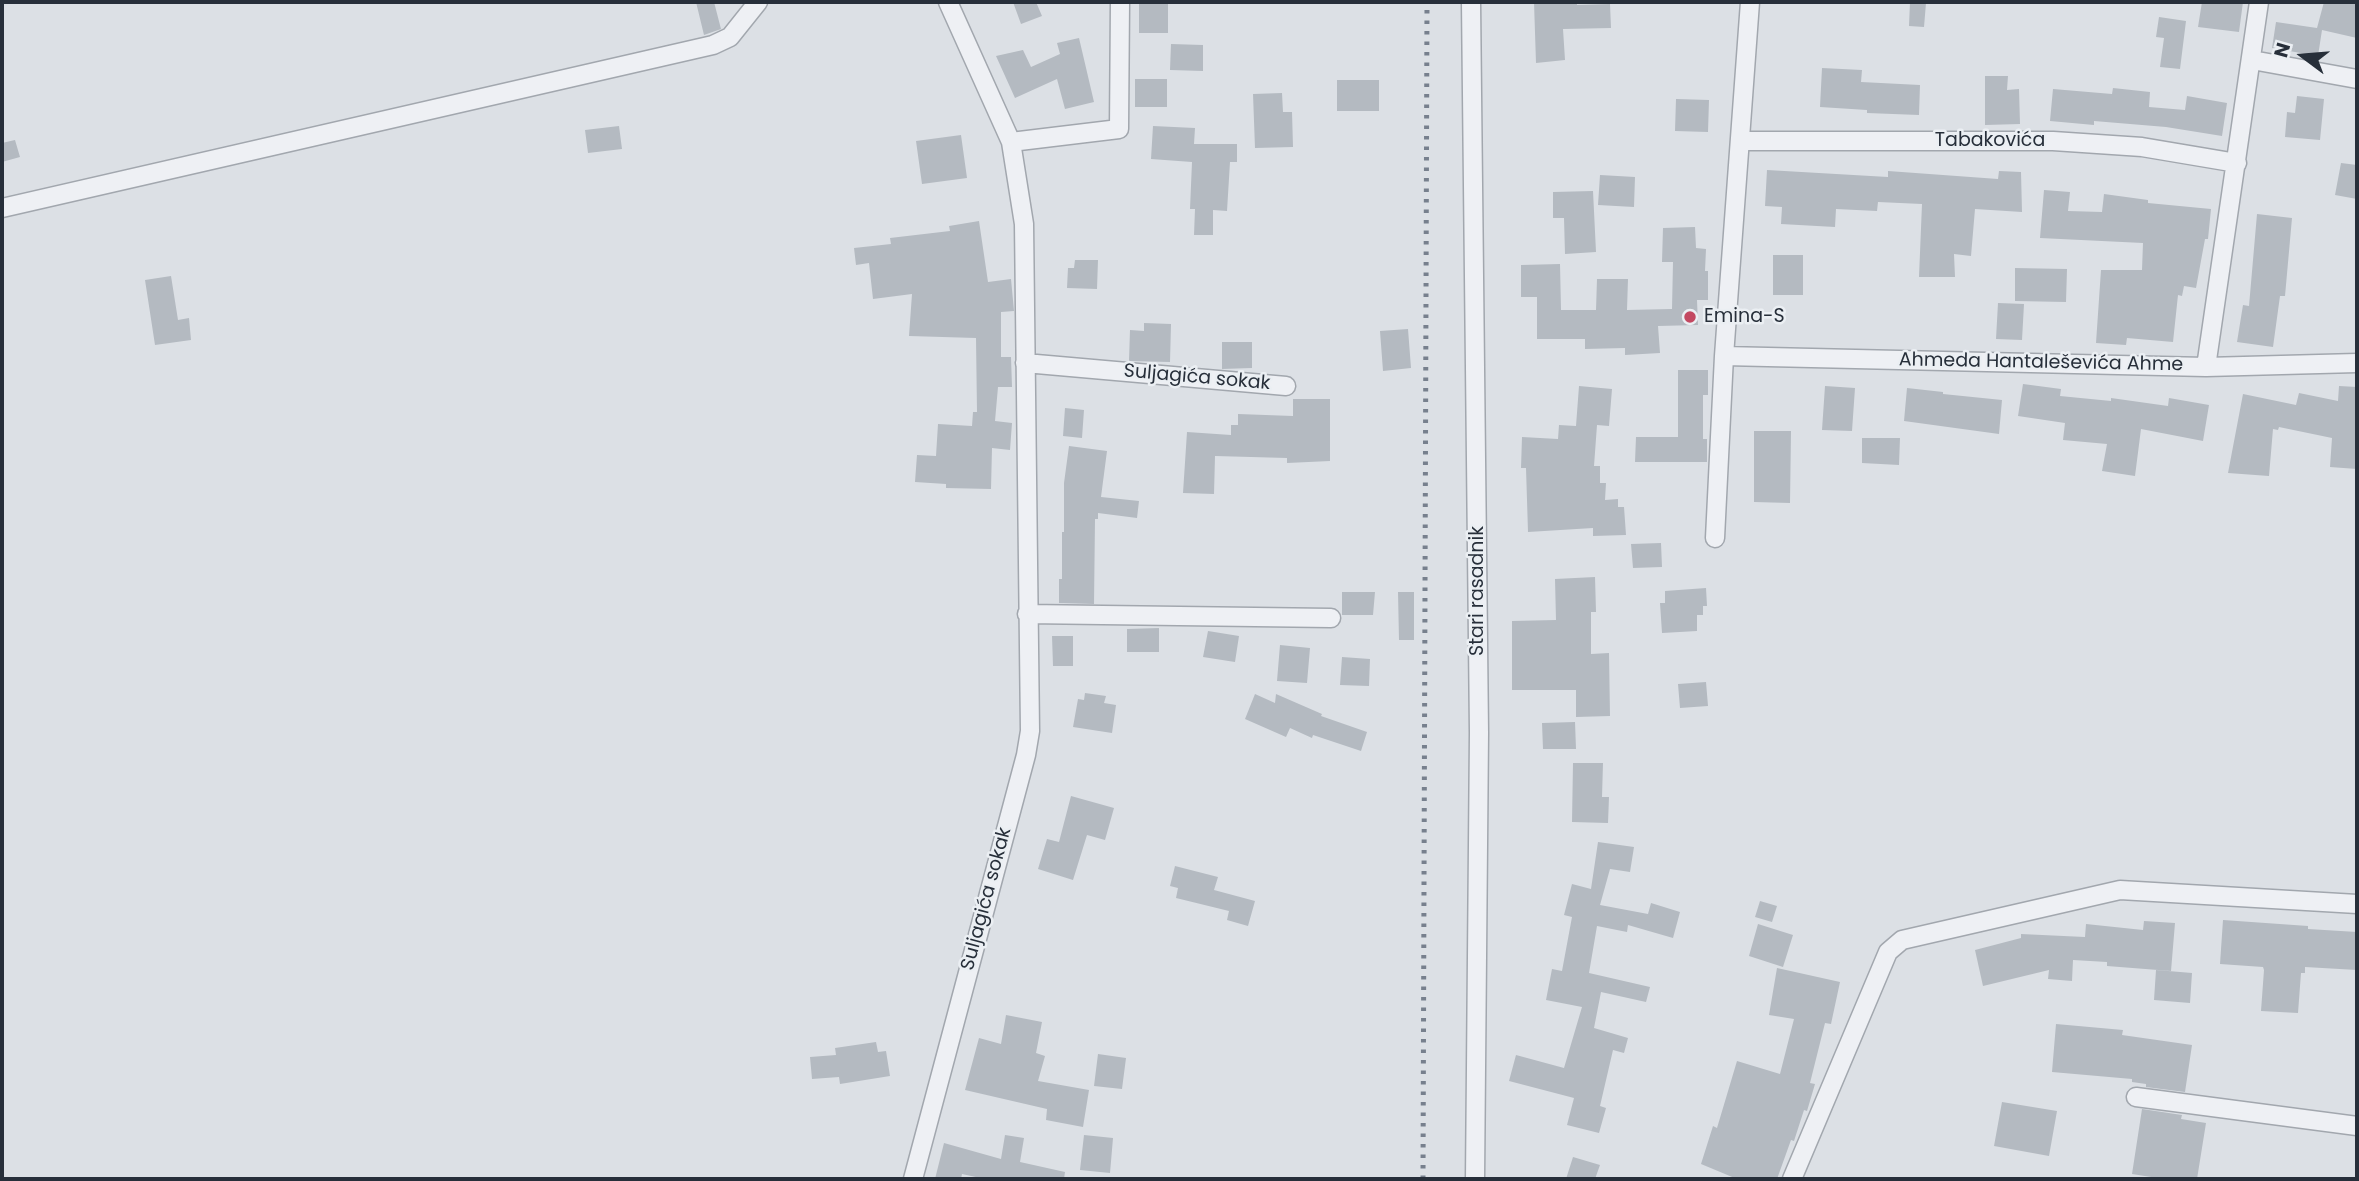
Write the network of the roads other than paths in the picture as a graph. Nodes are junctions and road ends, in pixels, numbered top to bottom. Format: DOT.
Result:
graph roads {
  1 [pos="758,2"];
  2 [pos="948,2"];
  3 [pos="1121,2"];
  4 [pos="1471,2"];
  5 [pos="1750,2"];
  6 [pos="2259,2"];
  7 [pos="2252,60"];
  8 [pos="2357,79"];
  9 [pos="1741,141"];
  10 [pos="1011,142"];
  11 [pos="2237,163"];
  12 [pos="2,208"];
  13 [pos="1724,356"];
  14 [pos="1025,363"];
  15 [pos="2357,363"];
  16 [pos="2206,367"];
  17 [pos="1286,386"];
  18 [pos="1716,538"];
  19 [pos="1027,614"];
  20 [pos="1331,618"];
  21 [pos="2357,904"];
  22 [pos="2136,1097"];
  23 [pos="2357,1126"];
  24 [pos="913,1179"];
  25 [pos="1475,1179"];
  26 [pos="1792,1179"];
  1 -- 12 [label="street"];
  2 -- 10 [label="street, Suljagića sokak"];
  3 -- 10 [label="street"];
  4 -- 25 [label="street, Stari rasadnik"];
  5 -- 9 [label="street"];
  6 -- 7 [label="street"];
  7 -- 8 [label="street"];
  7 -- 11 [label="street"];
  9 -- 11 [label="street, Tabakovića"];
  9 -- 13 [label="street"];
  10 -- 14 [label="street, Suljagića sokak"];
  11 -- 16 [label="street"];
  13 -- 16 [label="street, Ahmeda Hantaleševića Ahme"];
  13 -- 18 [label="street"];
  14 -- 17 [label="street, Suljagića sokak"];
  14 -- 19 [label="street, Suljagića sokak"];
  15 -- 16 [label="street, Ahmeda Hantaleševića Ahme"];
  19 -- 20 [label="street"];
  19 -- 24 [label="street, Suljagića sokak"];
  21 -- 26 [label="street"];
  22 -- 23 [label="street"];
}
